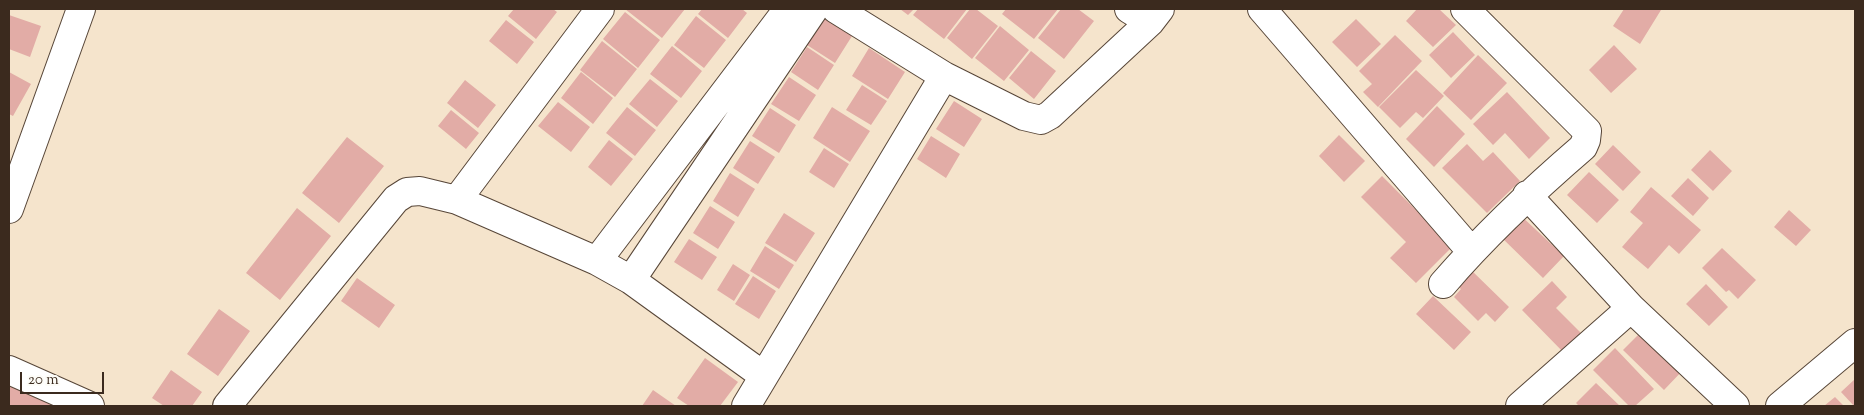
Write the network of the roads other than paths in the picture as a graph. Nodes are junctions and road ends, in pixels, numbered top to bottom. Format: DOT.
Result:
graph roads {
  1 [pos="81,9"];
  2 [pos="600,9"];
  3 [pos="788,9"];
  4 [pos="814,9"];
  5 [pos="836,9"];
  6 [pos="1262,9"];
  7 [pos="1465,9"];
  8 [pos="1147,13"];
  9 [pos="944,76"];
  10 [pos="1527,195"];
  11 [pos="457,200"];
  12 [pos="9,209"];
  13 [pos="1471,251"];
  14 [pos="597,261"];
  15 [pos="631,280"];
  16 [pos="1443,284"];
  17 [pos="1631,308"];
  18 [pos="1855,343"];
  19 [pos="9,370"];
  20 [pos="764,376"];
  21 [pos="90,406"];
  22 [pos="227,406"];
  23 [pos="746,406"];
  24 [pos="1520,406"];
  25 [pos="1736,406"];
  26 [pos="1780,406"];
  1 -- 12 [label="street"];
  2 -- 11 [label="street"];
  3 -- 14 [label="street"];
  4 -- 15 [label="street"];
  5 -- 9 [label="street"];
  6 -- 13 [label="street"];
  7 -- 10 [label="street"];
  8 -- 9 [label="street"];
  9 -- 20 [label="street"];
  10 -- 13 [label="street"];
  10 -- 17 [label="street"];
  11 -- 14 [label="street"];
  11 -- 22 [label="street"];
  13 -- 16 [label="street"];
  14 -- 15 [label="street"];
  15 -- 20 [label="street"];
  17 -- 24 [label="street"];
  17 -- 25 [label="street"];
  18 -- 26 [label="street"];
  19 -- 21 [label="street"];
  20 -- 23 [label="street"];
}
